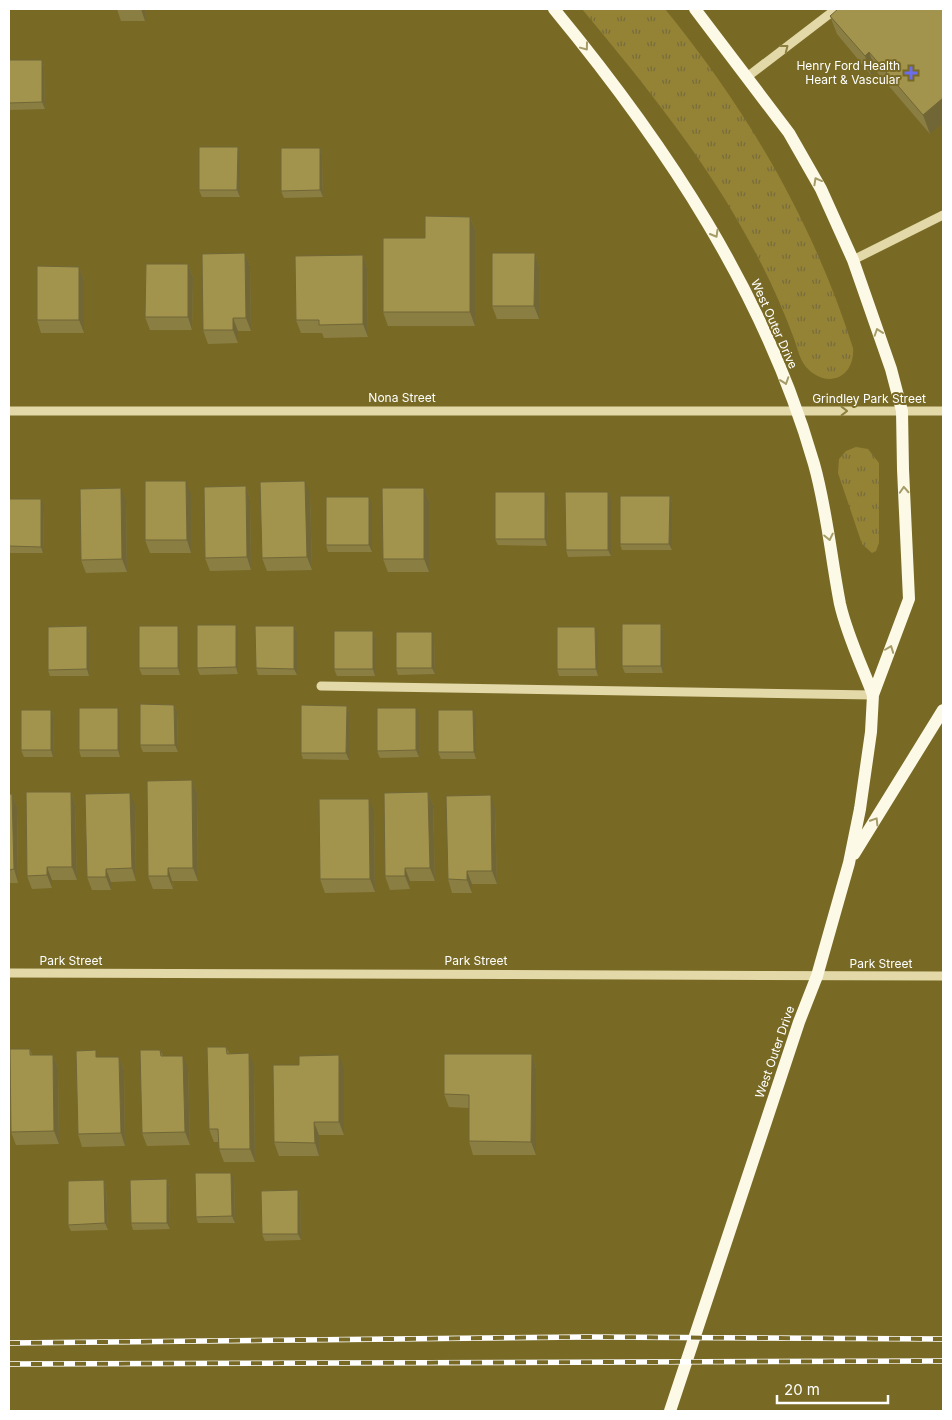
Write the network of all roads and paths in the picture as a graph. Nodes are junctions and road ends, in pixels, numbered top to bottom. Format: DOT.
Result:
graph roads {
  1 [pos="554,9"];
  2 [pos="695,9"];
  3 [pos="836,9"];
  4 [pos="747,77"];
  5 [pos="943,216"];
  6 [pos="852,260"];
  7 [pos="9,411"];
  8 [pos="795,411"];
  9 [pos="902,411"];
  10 [pos="943,411"];
  11 [pos="321,686"];
  12 [pos="873,695"];
  13 [pos="943,710"];
  14 [pos="849,863"];
  15 [pos="9,973"];
  16 [pos="817,976"];
  17 [pos="943,976"];
  18 [pos="670,1411"];
  1 -- 8 [label="main road, West Outer Drive, one-way"];
  2 -- 4 [label="main road, West Outer Drive"];
  4 -- 3 [label="street, one-way"];
  6 -- 4 [label="main road, West Outer Drive, one-way"];
  5 -- 6 [label="street"];
  9 -- 6 [label="main road, West Outer Drive, one-way"];
  7 -- 8 [label="street, Nona Street"];
  8 -- 9 [label="street, Grindley Park Street, one-way"];
  8 -- 12 [label="main road, West Outer Drive, one-way"];
  9 -- 10 [label="street, Grindley Park Street"];
  12 -- 9 [label="main road, West Outer Drive, one-way"];
  11 -- 12 [label="street"];
  12 -- 14 [label="main road, West Outer Drive"];
  14 -- 13 [label="main road, one-way"];
  14 -- 16 [label="main road, West Outer Drive"];
  15 -- 16 [label="street, Park Street"];
  16 -- 17 [label="street, Park Street"];
  16 -- 18 [label="main road, West Outer Drive"];
}
